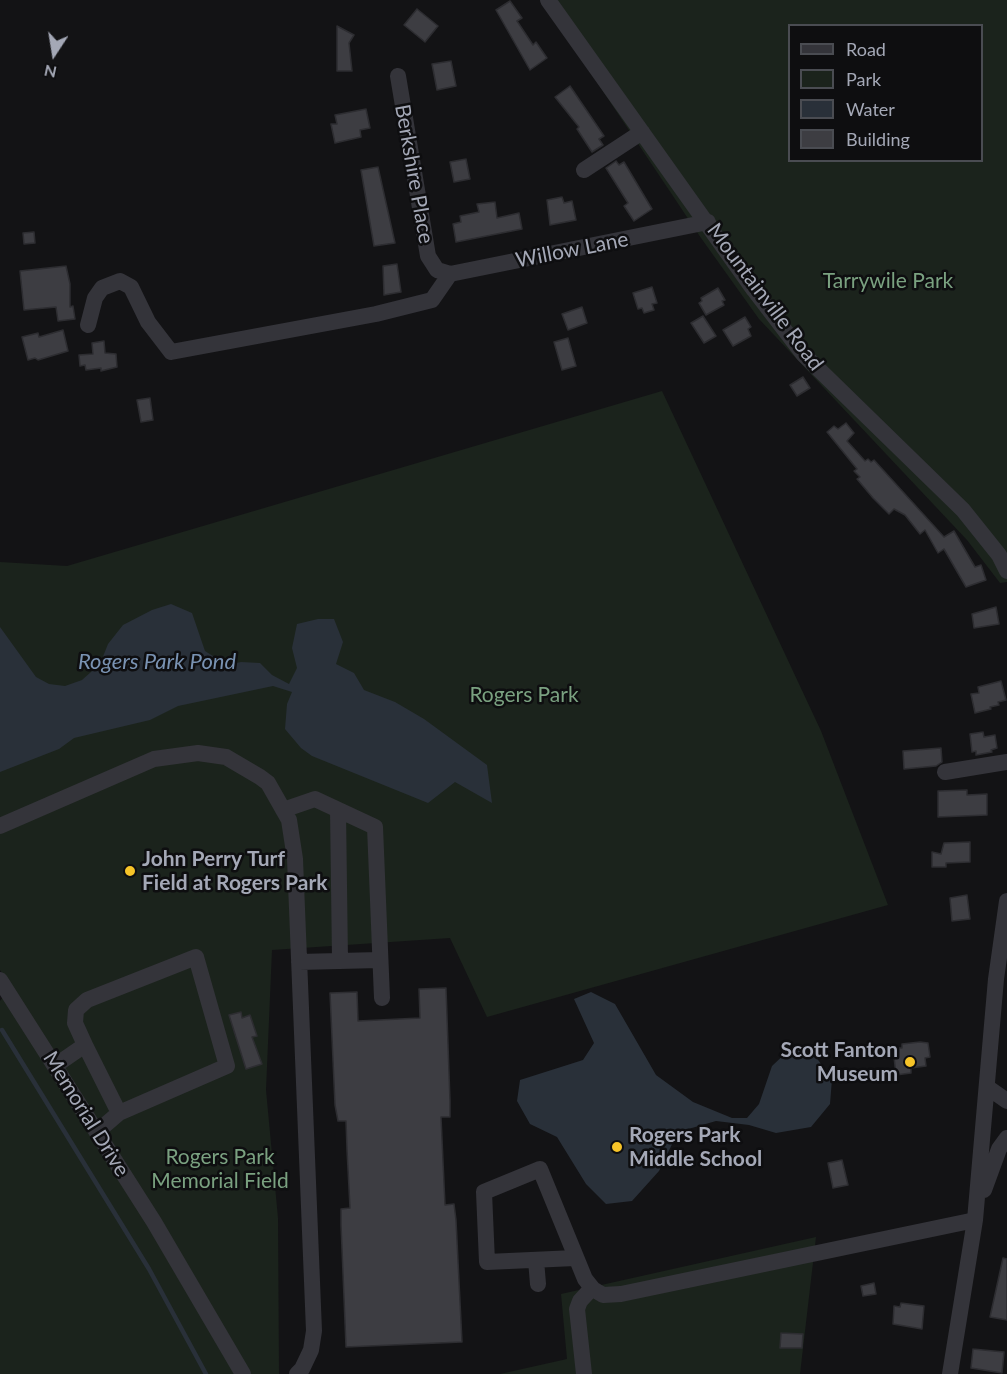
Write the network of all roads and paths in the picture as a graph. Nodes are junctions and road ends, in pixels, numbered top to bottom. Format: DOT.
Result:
graph roads {
  1 [pos="548,0"];
  2 [pos="398,76"];
  3 [pos="642,132"];
  4 [pos="584,170"];
  5 [pos="708,222"];
  6 [pos="444,272"];
  7 [pos="88,325"];
  8 [pos="1007,571"];
  9 [pos="1007,762"];
  10 [pos="945,772"];
  11 [pos="284,810"];
  12 [pos="338,810"];
  13 [pos="0,826"];
  14 [pos="1007,901"];
  15 [pos="340,960"];
  16 [pos="379,960"];
  17 [pos="299,962"];
  18 [pos="0,980"];
  19 [pos="382,998"];
  20 [pos="85,1045"];
  21 [pos="56,1065"];
  22 [pos="987,1087"];
  23 [pos="1007,1101"];
  24 [pos="119,1113"];
  25 [pos="97,1131"];
  26 [pos="1007,1138"];
  27 [pos="975,1220"];
  28 [pos="575,1258"];
  29 [pos="537,1260"];
  30 [pos="538,1284"];
  31 [pos="592,1288"];
  32 [pos="243,1374"];
  33 [pos="297,1374"];
  34 [pos="584,1374"];
  35 [pos="950,1374"];
  1 -- 3 [label="street, Mountainville Road"];
  2 -- 6 [label="street, Berkshire Place"];
  3 -- 4 [label="street"];
  3 -- 5 [label="street, Mountainville Road"];
  5 -- 6 [label="street, Willow Lane"];
  5 -- 8 [label="street, Mountainville Road"];
  6 -- 7 [label="street"];
  9 -- 10 [label="street"];
  11 -- 12 [label="street"];
  11 -- 13 [label="street"];
  11 -- 17 [label="street"];
  12 -- 15 [label="street"];
  12 -- 16 [label="street"];
  14 -- 22 [label="street"];
  15 -- 16 [label="street"];
  15 -- 17 [label="street"];
  16 -- 19 [label="street"];
  17 -- 33 [label="street"];
  18 -- 21 [label="street, Memorial Drive"];
  20 -- 21 [label="street"];
  20 -- 24 [label="street"];
  20 -- 24 [label="street"];
  21 -- 25 [label="street, Memorial Drive"];
  22 -- 23 [label="street"];
  22 -- 27 [label="street"];
  24 -- 25 [label="street"];
  25 -- 32 [label="street, Memorial Drive"];
  26 -- 27 [label="street"];
  27 -- 31 [label="street"];
  27 -- 35 [label="street"];
  28 -- 29 [label="street"];
  28 -- 29 [label="street"];
  28 -- 31 [label="street"];
  29 -- 30 [label="street"];
  31 -- 34 [label="street"];
}
